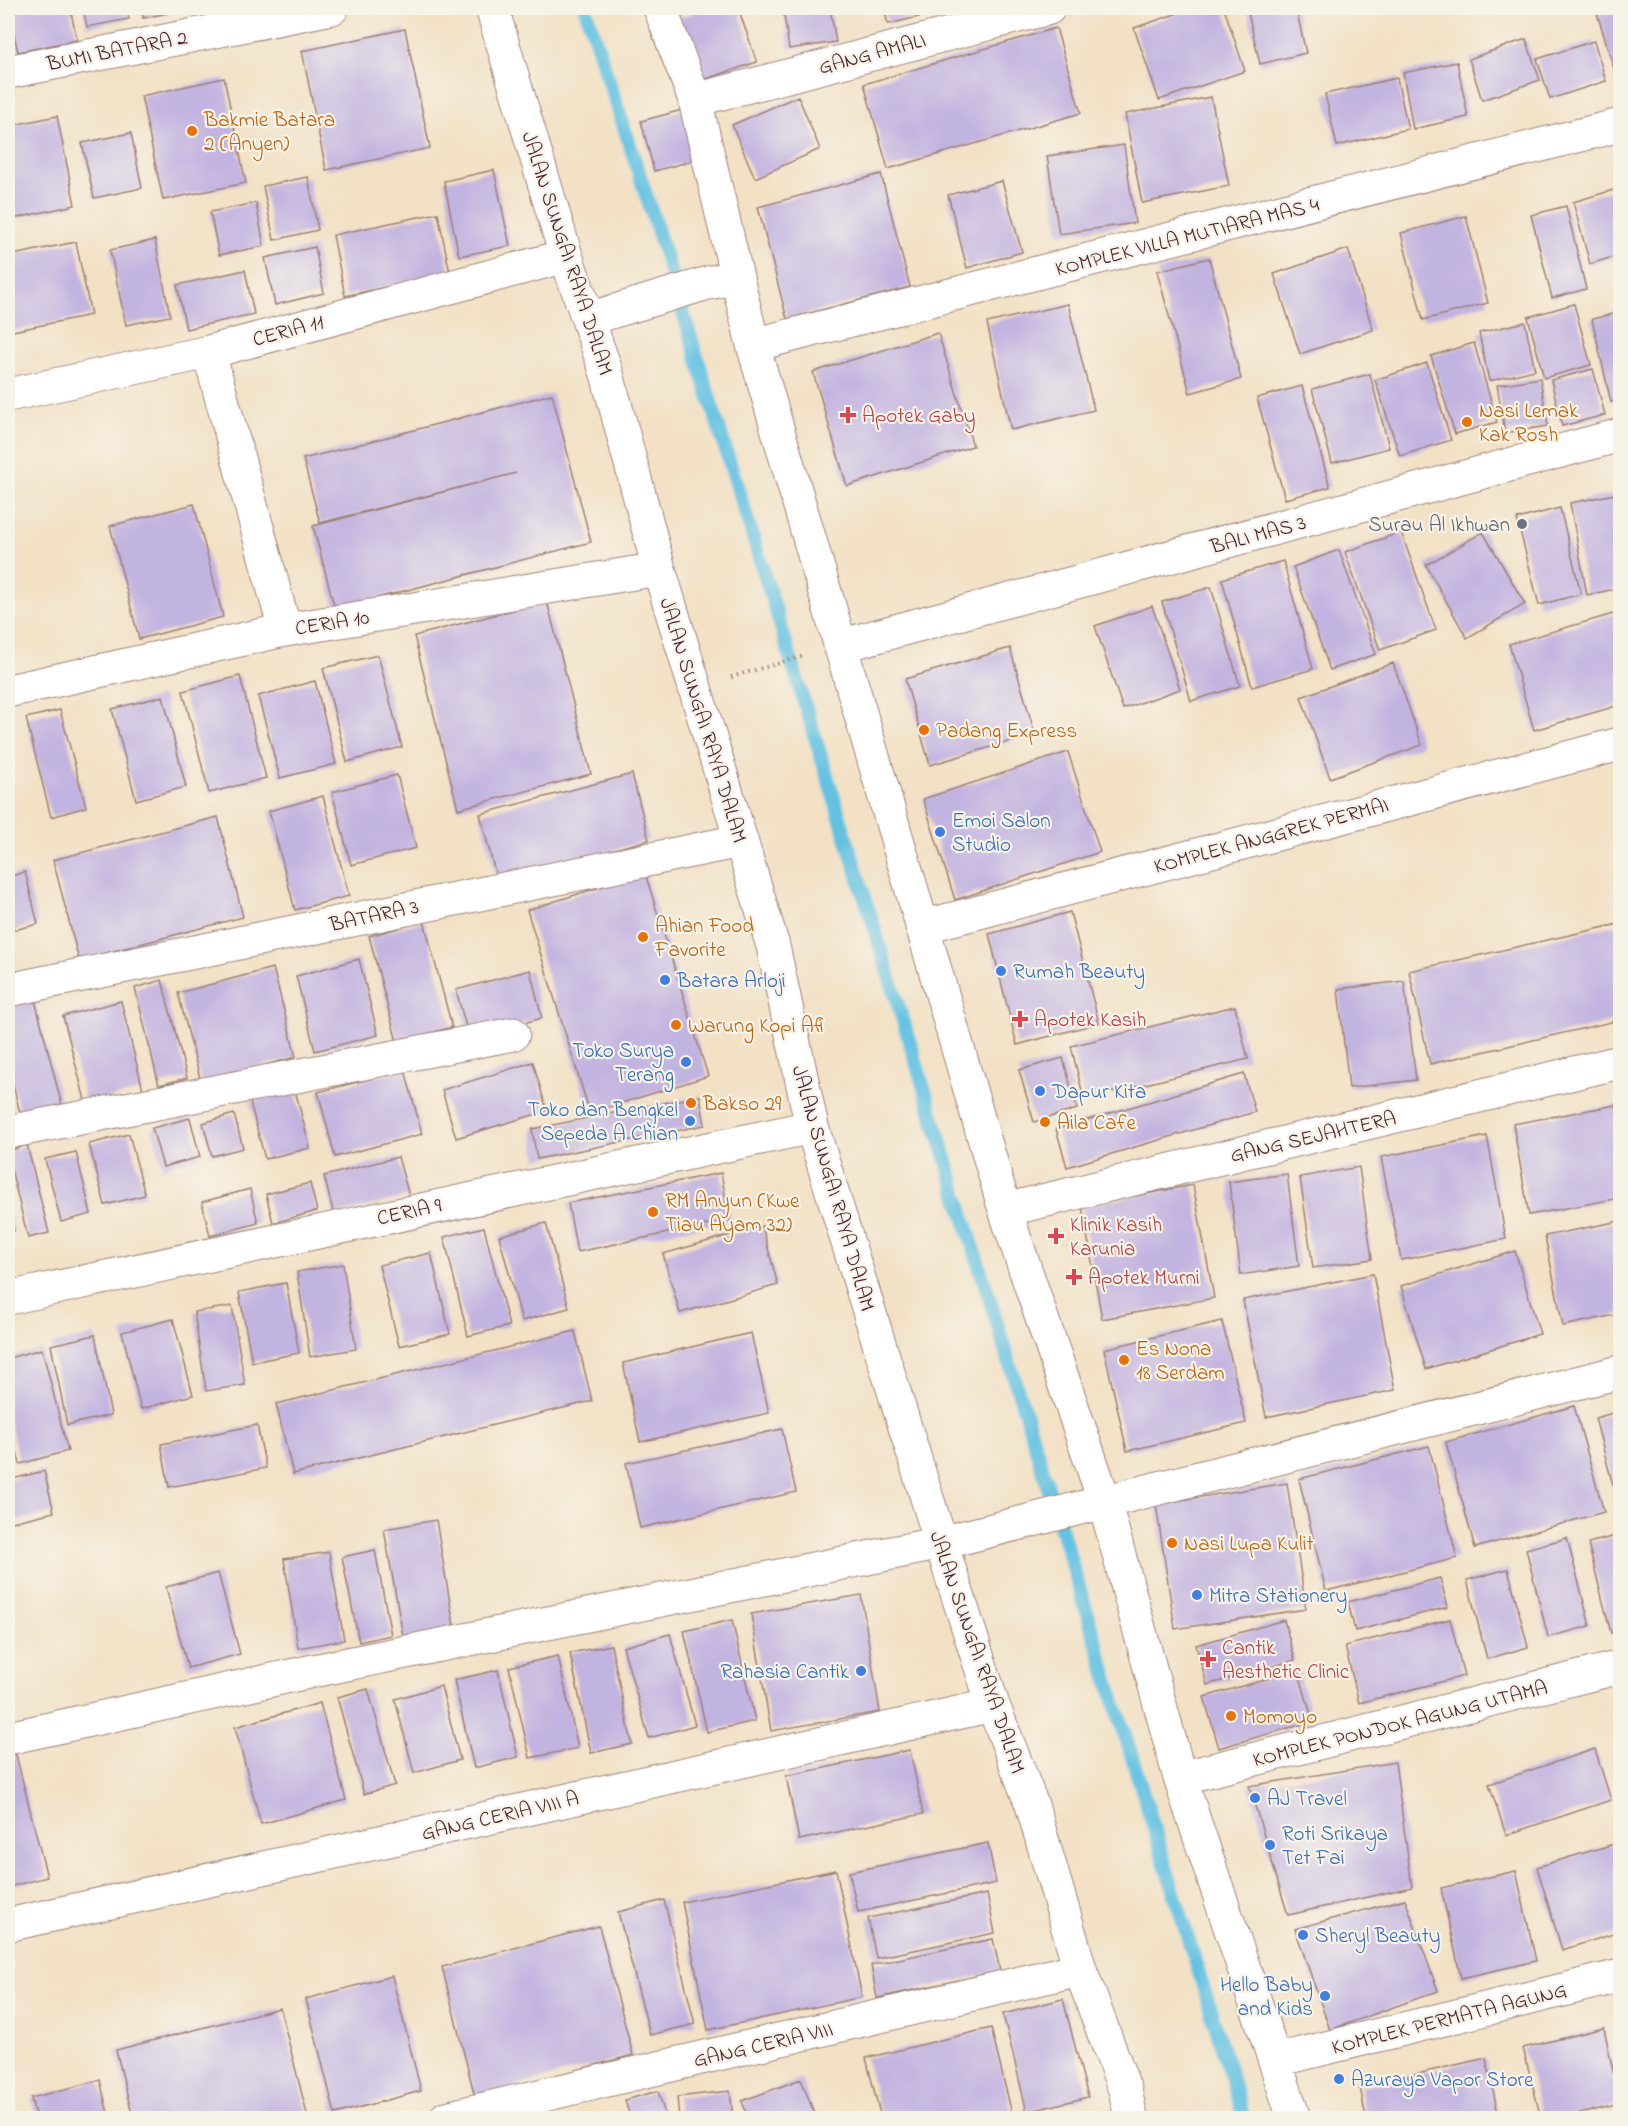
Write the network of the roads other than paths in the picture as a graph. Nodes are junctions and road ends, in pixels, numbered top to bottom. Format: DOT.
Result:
graph roads {
  1 [pos="332,8"];
  2 [pos="492,8"];
  3 [pos="660,8"];
  4 [pos="1049,8"];
  5 [pos="8,72"];
  6 [pos="695,100"];
  7 [pos="1620,125"];
  8 [pos="566,256"];
  9 [pos="722,280"];
  10 [pos="588,319"];
  11 [pos="753,345"];
  12 [pos="209,352"];
  13 [pos="8,395"];
  14 [pos="1620,435"];
  15 [pos="659,569"];
  16 [pos="285,630"];
  17 [pos="827,650"];
  18 [pos="8,692"];
  19 [pos="1620,744"];
  20 [pos="741,840"];
  21 [pos="922,927"];
  22 [pos="8,990"];
  23 [pos="513,1034"];
  24 [pos="1620,1062"];
  25 [pos="812,1127"];
  26 [pos="8,1132"];
  27 [pos="1005,1209"];
  28 [pos="8,1298"];
  29 [pos="1620,1372"];
  30 [pos="1104,1500"];
  31 [pos="941,1543"];
  32 [pos="1620,1667"];
  33 [pos="993,1706"];
  34 [pos="8,1738"];
  35 [pos="1180,1778"];
  36 [pos="8,1925"];
  37 [pos="1080,1969"];
  38 [pos="1620,1976"];
  39 [pos="1277,2060"];
  40 [pos="446,2118"];
  41 [pos="1131,2118"];
  42 [pos="1294,2118"];
  1 -- 5 [label="street, BUMI BATARA 2"];
  2 -- 8 [label="street, JALAN SUNGAI RAYA DALAM"];
  3 -- 6 [label="street"];
  4 -- 6 [label="street, GANG AMALI"];
  6 -- 9 [label="street"];
  7 -- 11 [label="street, KOMPLEK VILLA MUTIARA MAS 4"];
  8 -- 10 [label="street, JALAN SUNGAI RAYA DALAM"];
  8 -- 12 [label="street, CERIA 11"];
  9 -- 10 [label="street"];
  9 -- 11 [label="street"];
  10 -- 15 [label="street, JALAN SUNGAI RAYA DALAM"];
  11 -- 17 [label="street"];
  12 -- 13 [label="street, CERIA 11"];
  12 -- 16 [label="street"];
  14 -- 17 [label="street, BALI MAS 3"];
  15 -- 16 [label="street, CERIA 10"];
  15 -- 20 [label="street, JALAN SUNGAI RAYA DALAM"];
  16 -- 18 [label="street, CERIA 10"];
  17 -- 21 [label="street"];
  19 -- 21 [label="street, KOMPLEK ANGGREK PERMAI"];
  20 -- 22 [label="street, BATARA 3"];
  20 -- 25 [label="street, JALAN SUNGAI RAYA DALAM"];
  21 -- 27 [label="street"];
  23 -- 26 [label="street"];
  24 -- 27 [label="street, GANG SEJAHTERA"];
  25 -- 28 [label="street, CERIA 9"];
  25 -- 31 [label="street, JALAN SUNGAI RAYA DALAM"];
  27 -- 30 [label="street"];
  29 -- 30 [label="street"];
  30 -- 31 [label="street"];
  30 -- 35 [label="street"];
  31 -- 33 [label="street, JALAN SUNGAI RAYA DALAM"];
  31 -- 34 [label="street"];
  32 -- 35 [label="street, KOMPLEK PONDOK AGUNG UTAMA"];
  33 -- 36 [label="street, GANG CERIA VIII A"];
  33 -- 37 [label="street, JALAN SUNGAI RAYA DALAM"];
  35 -- 39 [label="street"];
  37 -- 40 [label="street, GANG CERIA VIII"];
  37 -- 41 [label="street, JALAN SUNGAI RAYA DALAM"];
  38 -- 39 [label="street, KOMPLEK PERMATA AGUNG"];
  39 -- 42 [label="street"];
}
